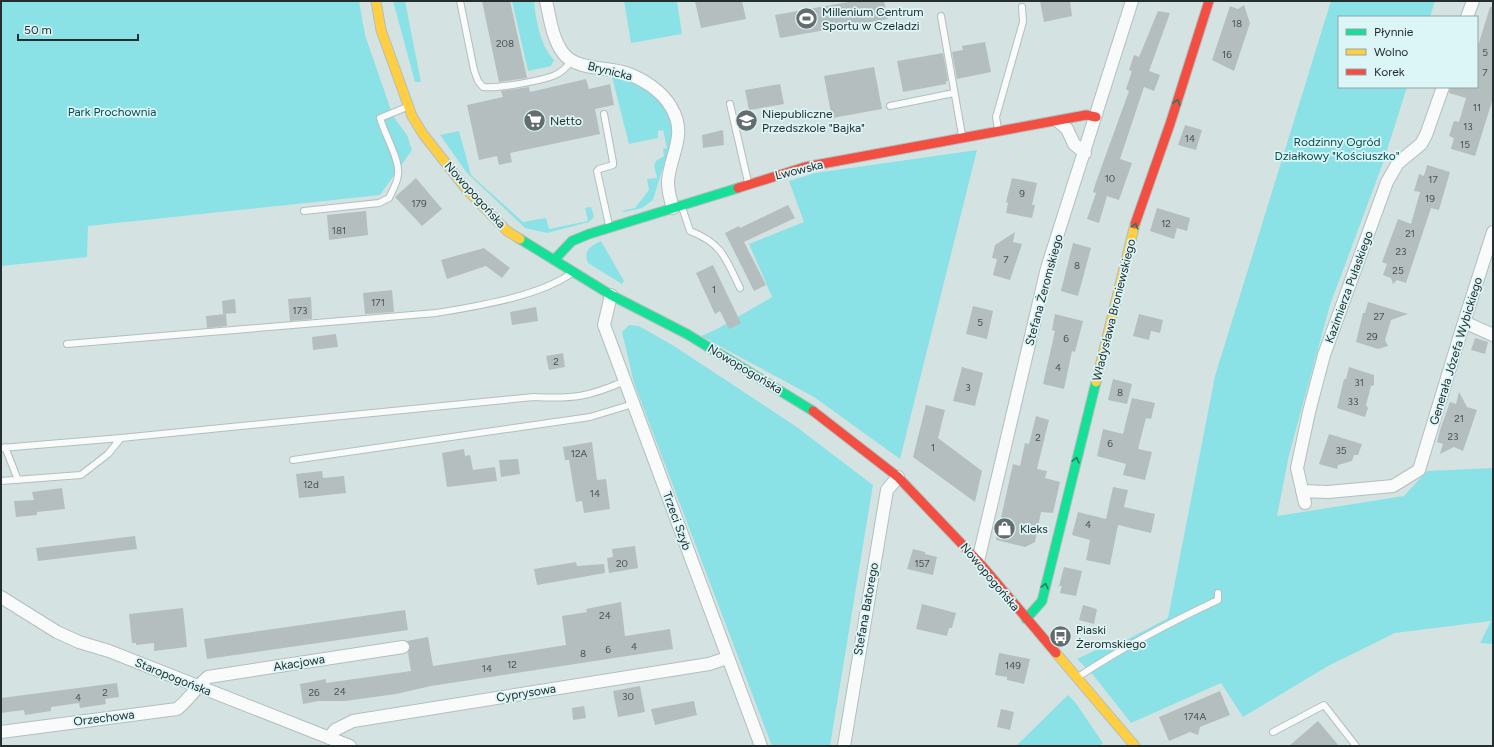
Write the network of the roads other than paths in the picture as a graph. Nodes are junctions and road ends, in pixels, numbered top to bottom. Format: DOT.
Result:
graph roads {
  1 [pos="376,1"];
  2 [pos="460,1"];
  3 [pos="546,1"];
  4 [pos="1132,1"];
  5 [pos="1208,1"];
  6 [pos="1472,1"];
  7 [pos="1022,6"];
  8 [pos="941,16"];
  9 [pos="1467,16"];
  10 [pos="572,60"];
  11 [pos="1443,88"];
  12 [pos="954,93"];
  13 [pos="730,104"];
  14 [pos="890,106"];
  15 [pos="407,107"];
  16 [pos="604,114"];
  17 [pos="1096,117"];
  18 [pos="1058,122"];
  19 [pos="999,132"];
  20 [pos="963,139"];
  21 [pos="1085,153"];
  22 [pos="748,184"];
  23 [pos="677,206"];
  24 [pos="304,210"];
  25 [pos="610,228"];
  26 [pos="1493,232"];
  27 [pos="554,260"];
  28 [pos="574,272"];
  29 [pos="740,288"];
  30 [pos="611,295"];
  31 [pos="1464,322"];
  32 [pos="1493,335"];
  33 [pos="67,344"];
  34 [pos="625,381"];
  35 [pos="633,404"];
  36 [pos="121,438"];
  37 [pos="3,447"];
  38 [pos="293,460"];
  39 [pos="1419,470"];
  40 [pos="898,477"];
  41 [pos="18,480"];
  42 [pos="1,481"];
  43 [pos="978,561"];
  44 [pos="1218,593"];
  45 [pos="1,596"];
  46 [pos="1026,619"];
  47 [pos="403,647"];
  48 [pos="727,658"];
  49 [pos="1076,678"];
  50 [pos="198,687"];
  51 [pos="1,732"];
  52 [pos="1273,732"];
  53 [pos="329,738"];
  54 [pos="350,746"];
  55 [pos="761,746"];
  56 [pos="844,746"];
  57 [pos="1135,746"];
  58 [pos="1356,746"];
  1 -- 15 [label="street, Nowopogońska"];
  2 -- 10 [label="lane"];
  3 -- 10 [label="street, Brynicka"];
  4 -- 17 [label="street, Stefana Żeromskiego"];
  46 -- 5 [label="street, Władysława Broniewskiego, one-way"];
  6 -- 9 [label="street"];
  7 -- 19 [label="lane"];
  8 -- 12 [label="lane"];
  10 -- 23 [label="street, Brynicka"];
  11 -- 39 [label="street, Kazimierza Pułaskiego"];
  12 -- 14 [label="lane"];
  12 -- 20 [label="lane"];
  13 -- 22 [label="lane"];
  15 -- 24 [label="lane"];
  15 -- 27 [label="street, Nowopogońska"];
  16 -- 25 [label="lane"];
  17 -- 18 [label="street, Lwowska"];
  17 -- 21 [label="street, Stefana Żeromskiego"];
  18 -- 19 [label="street, Lwowska"];
  18 -- 21 [label="street"];
  19 -- 20 [label="street, Lwowska"];
  20 -- 22 [label="street, Lwowska"];
  21 -- 43 [label="street, Stefana Żeromskiego"];
  22 -- 23 [label="street, Lwowska"];
  23 -- 25 [label="street, Lwowska"];
  23 -- 29 [label="lane"];
  25 -- 27 [label="street, Lwowska"];
  26 -- 31 [label="street, Generała Józefa Wybickiego"];
  27 -- 28 [label="street, Nowopogońska"];
  28 -- 30 [label="street, Nowopogońska"];
  28 -- 33 [label="lane"];
  30 -- 34 [label="street, Trzeci Szyb"];
  30 -- 40 [label="street, Nowopogońska"];
  31 -- 32 [label="street"];
  31 -- 39 [label="street, Generała Józefa Wybickiego"];
  34 -- 35 [label="street, Trzeci Szyb"];
  34 -- 36 [label="lane"];
  35 -- 38 [label="lane"];
  35 -- 48 [label="street, Trzeci Szyb"];
  36 -- 37 [label="lane"];
  36 -- 41 [label="lane"];
  37 -- 41 [label="lane"];
  40 -- 43 [label="street, Nowopogońska"];
  40 -- 56 [label="street, Stefana Batorego"];
  41 -- 42 [label="lane"];
  43 -- 46 [label="street, Nowopogońska"];
  44 -- 49 [label="lane"];
  45 -- 50 [label="street, Staropogońska"];
  46 -- 49 [label="street, Nowopogońska"];
  47 -- 50 [label="street, Akacjowa"];
  48 -- 53 [label="street, Cyprysowa"];
  48 -- 55 [label="street, Trzeci Szyb"];
  49 -- 57 [label="street, Nowopogońska"];
  50 -- 51 [label="street, Orzechowa"];
  50 -- 53 [label="street, Staropogońska"];
  52 -- 58 [label="lane"];
  53 -- 54 [label="street, Staropogońska"];
}
